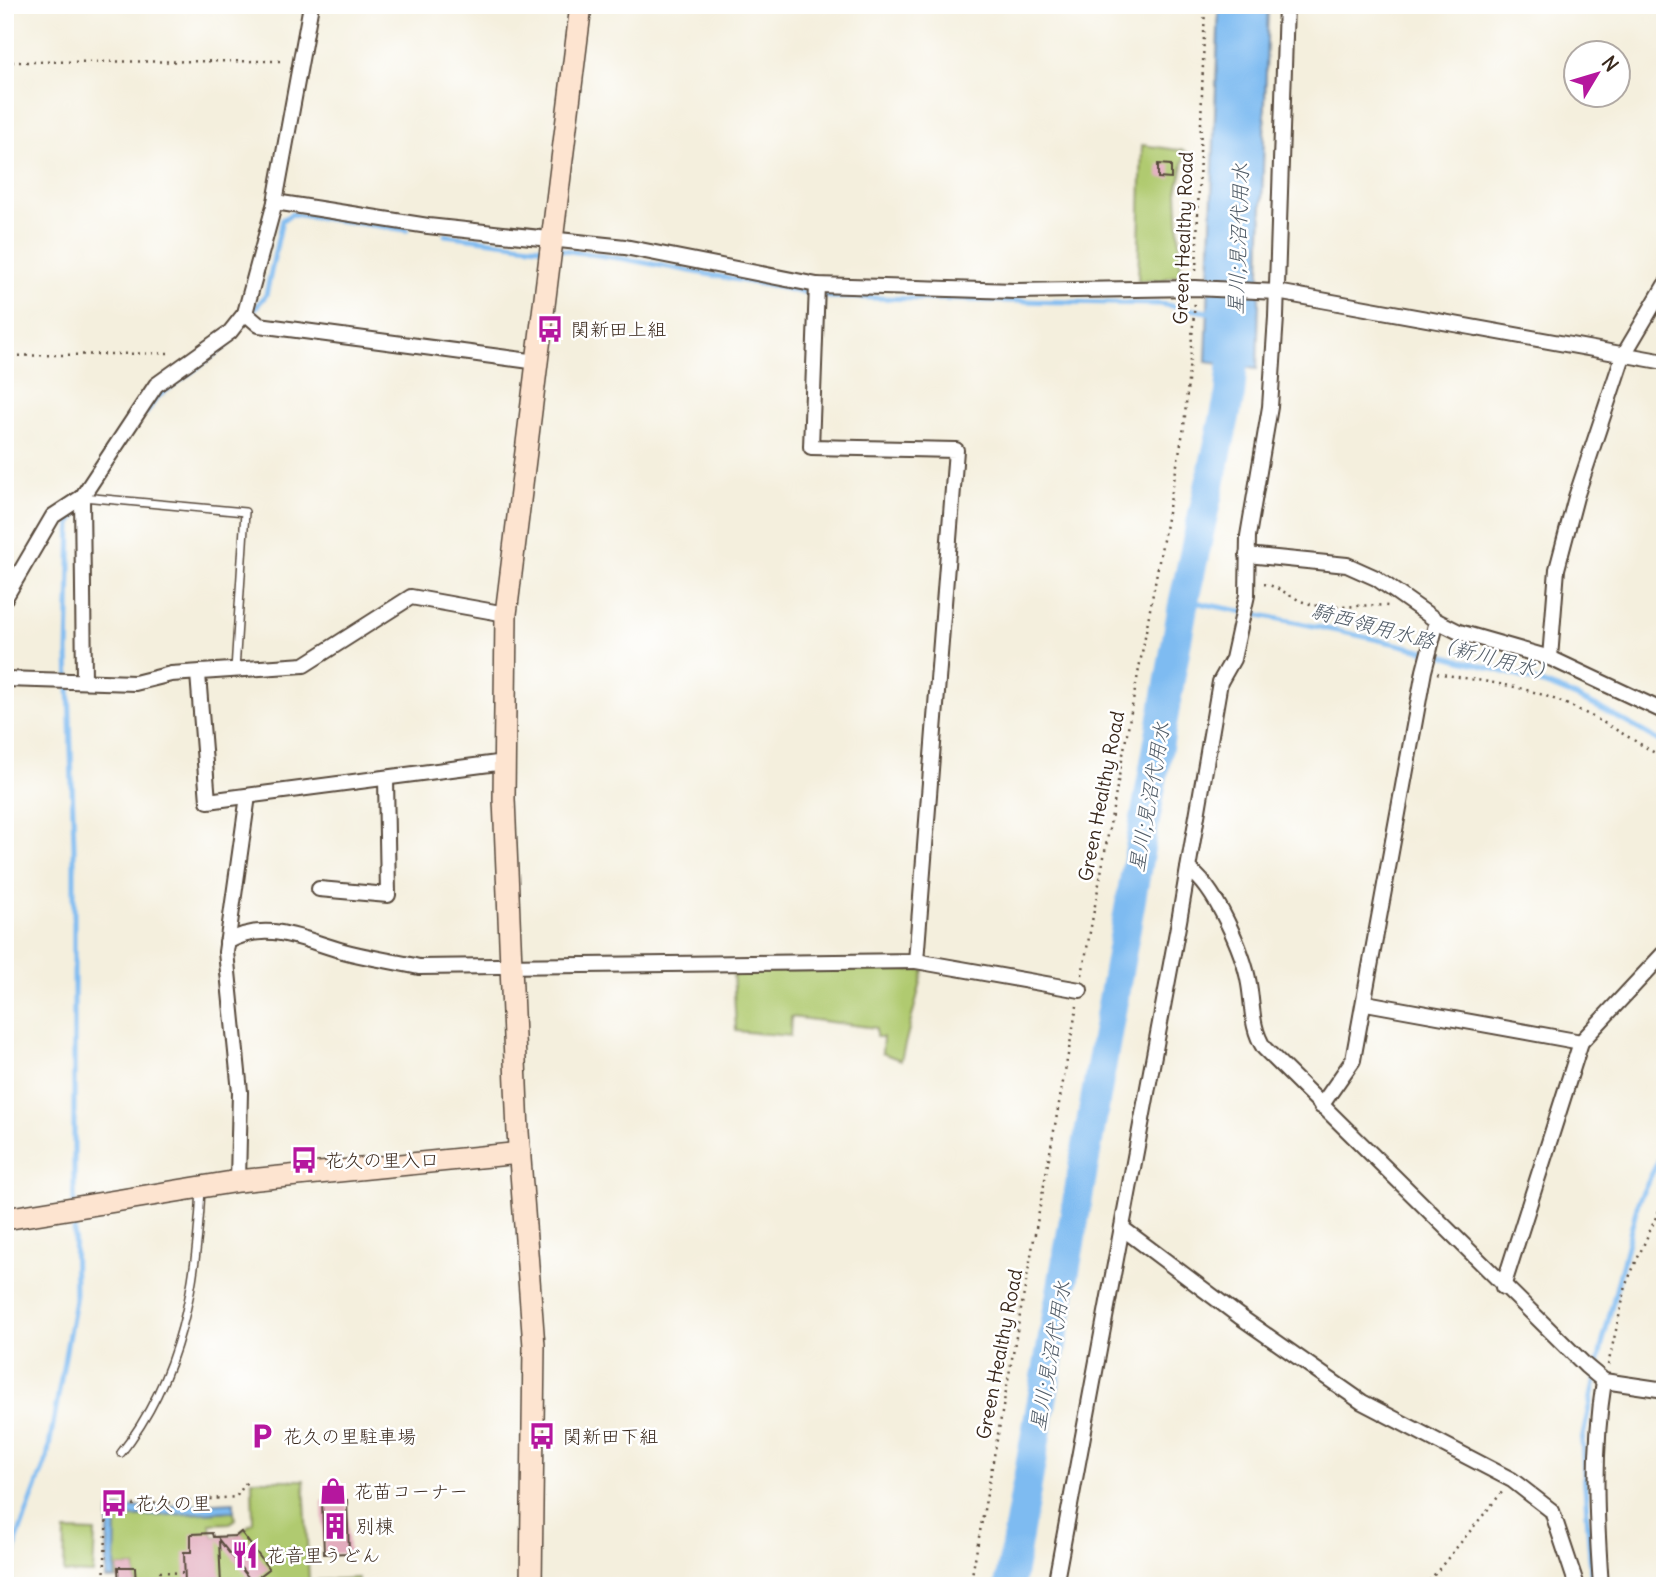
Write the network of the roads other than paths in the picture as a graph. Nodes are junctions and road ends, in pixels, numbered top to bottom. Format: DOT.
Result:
graph roads {
  1 [pos="311,5"];
  2 [pos="581,5"];
  3 [pos="1286,5"];
  4 [pos="275,202"];
  5 [pos="553,240"];
  6 [pos="817,285"];
  7 [pos="1665,285"];
  8 [pos="1271,292"];
  9 [pos="245,313"];
  10 [pos="1623,356"];
  11 [pos="538,362"];
  12 [pos="1665,362"];
  13 [pos="82,497"];
  14 [pos="1247,555"];
  15 [pos="5,597"];
  16 [pos="506,614"];
  17 [pos="1437,621"];
  18 [pos="1550,658"];
  19 [pos="234,671"];
  20 [pos="198,674"];
  21 [pos="5,679"];
  22 [pos="84,680"];
  23 [pos="1665,712"];
  24 [pos="505,762"];
  25 [pos="386,778"];
  26 [pos="248,796"];
  27 [pos="1188,869"];
  28 [pos="319,889"];
  29 [pos="227,942"];
  30 [pos="1665,952"];
  31 [pos="916,961"];
  32 [pos="513,965"];
  33 [pos="1080,990"];
  34 [pos="1366,1003"];
  35 [pos="1581,1042"];
  36 [pos="1321,1106"];
  37 [pos="520,1153"];
  38 [pos="238,1181"];
  39 [pos="201,1187"];
  40 [pos="5,1219"];
  41 [pos="1122,1228"];
  42 [pos="1503,1286"];
  43 [pos="1604,1381"];
  44 [pos="1665,1390"];
  45 [pos="121,1453"];
  46 [pos="531,1586"];
  47 [pos="1055,1586"];
  48 [pos="1577,1586"];
  49 [pos="1601,1586"];
  1 -- 4 [label="street"];
  2 -- 5 [label="street"];
  3 -- 8 [label="street"];
  4 -- 5 [label="street"];
  4 -- 9 [label="street"];
  5 -- 6 [label="street"];
  5 -- 11 [label="street"];
  6 -- 8 [label="street"];
  6 -- 31 [label="street"];
  7 -- 10 [label="street"];
  8 -- 10 [label="street"];
  8 -- 14 [label="street"];
  9 -- 11 [label="street"];
  9 -- 13 [label="street"];
  10 -- 12 [label="street"];
  10 -- 18 [label="street"];
  11 -- 16 [label="street"];
  13 -- 15 [label="street"];
  13 -- 19 [label="lane"];
  13 -- 22 [label="street"];
  14 -- 17 [label="street"];
  14 -- 27 [label="street"];
  16 -- 19 [label="street"];
  16 -- 24 [label="street"];
  17 -- 18 [label="street"];
  17 -- 34 [label="street"];
  18 -- 23 [label="street"];
  19 -- 20 [label="street"];
  20 -- 22 [label="street"];
  20 -- 26 [label="street"];
  21 -- 22 [label="street"];
  24 -- 25 [label="street"];
  24 -- 32 [label="street"];
  25 -- 26 [label="street"];
  25 -- 28 [label="street"];
  26 -- 29 [label="street"];
  27 -- 36 [label="street"];
  27 -- 41 [label="street"];
  29 -- 32 [label="street"];
  29 -- 38 [label="street"];
  30 -- 35 [label="street"];
  31 -- 32 [label="street"];
  31 -- 33 [label="street"];
  32 -- 37 [label="street"];
  34 -- 35 [label="street"];
  34 -- 36 [label="street"];
  35 -- 42 [label="street"];
  36 -- 42 [label="street"];
  37 -- 38 [label="street"];
  37 -- 46 [label="street"];
  38 -- 39 [label="street"];
  39 -- 40 [label="street"];
  39 -- 45 [label="lane"];
  41 -- 47 [label="street"];
  41 -- 48 [label="street"];
  42 -- 43 [label="street"];
  43 -- 44 [label="street"];
  43 -- 49 [label="street"];
}
